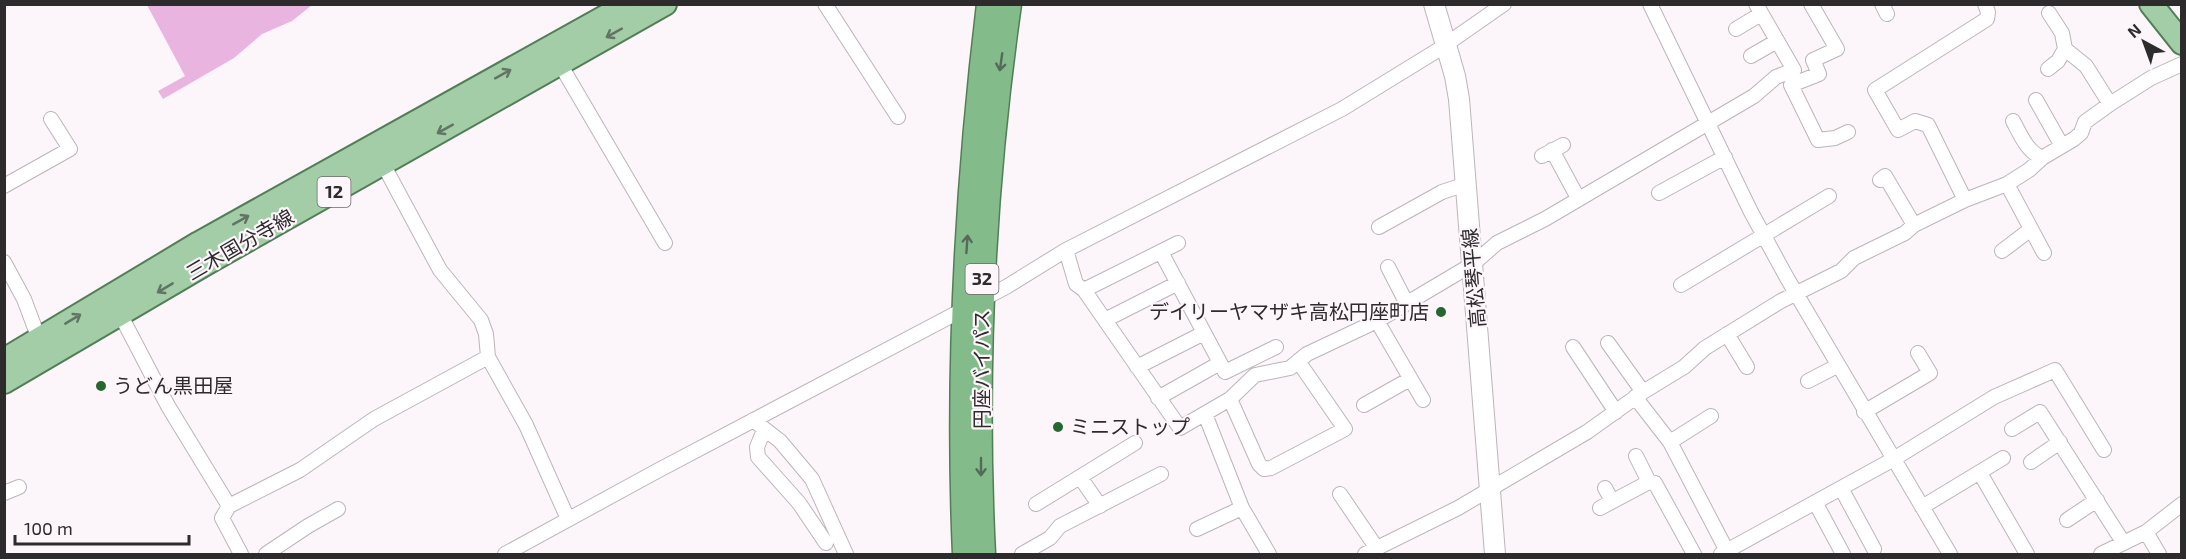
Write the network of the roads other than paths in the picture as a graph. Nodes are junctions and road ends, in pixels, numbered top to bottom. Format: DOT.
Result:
graph roads {
  1 [pos="628,4"];
  2 [pos="665,4"];
  3 [pos="825,4"];
  4 [pos="989,4"];
  5 [pos="1009,4"];
  6 [pos="1434,4"];
  7 [pos="1504,4"];
  8 [pos="1650,4"];
  9 [pos="1811,4"];
  10 [pos="1985,4"];
  11 [pos="2151,4"];
  12 [pos="1758,9"];
  13 [pos="2049,13"];
  14 [pos="1736,29"];
  15 [pos="1777,41"];
  16 [pos="2181,43"];
  17 [pos="1445,44"];
  18 [pos="2065,49"];
  19 [pos="1751,56"];
  20 [pos="560,64"];
  21 [pos="2181,64"];
  22 [pos="2048,69"];
  23 [pos="2036,100"];
  24 [pos="2110,104"];
  25 [pos="898,117"];
  26 [pos="51,119"];
  27 [pos="1707,121"];
  28 [pos="2013,121"];
  29 [pos="1848,132"];
  30 [pos="2062,146"];
  31 [pos="1552,150"];
  32 [pos="1725,157"];
  33 [pos="2042,158"];
  34 [pos="383,164"];
  35 [pos="1880,180"];
  36 [pos="2007,183"];
  37 [pos="1466,184"];
  38 [pos="4,186"];
  39 [pos="1659,193"];
  40 [pos="1829,196"];
  41 [pos="1578,198"];
  42 [pos="1965,200"];
  43 [pos="1914,225"];
  44 [pos="1379,227"];
  45 [pos="2031,229"];
  46 [pos="1763,233"];
  47 [pos="665,243"];
  48 [pos="1178,243"];
  49 [pos="1066,250"];
  50 [pos="2002,250"];
  51 [pos="1161,252"];
  52 [pos="2044,253"];
  53 [pos="4,262"];
  54 [pos="1473,264"];
  55 [pos="1388,267"];
  56 [pos="1178,283"];
  57 [pos="1681,285"];
  58 [pos="1084,290"];
  59 [pos="1796,295"];
  60 [pos="1406,302"];
  61 [pos="973,303"];
  62 [pos="120,314"];
  63 [pos="1105,320"];
  64 [pos="1377,321"];
  65 [pos="1204,333"];
  66 [pos="1727,334"];
  67 [pos="39,339"];
  68 [pos="1608,343"];
  69 [pos="1276,346"];
  70 [pos="1573,347"];
  71 [pos="1918,353"];
  72 [pos="488,357"];
  73 [pos="4,360"];
  74 [pos="1298,361"];
  75 [pos="1220,363"];
  76 [pos="1837,366"];
  77 [pos="1137,367"];
  78 [pos="1747,368"];
  79 [pos="1410,379"];
  80 [pos="1808,381"];
  81 [pos="4,382"];
  82 [pos="1639,394"];
  83 [pos="1158,398"];
  84 [pos="1230,399"];
  85 [pos="1423,400"];
  86 [pos="1364,405"];
  87 [pos="1616,412"];
  88 [pos="1864,412"];
  89 [pos="1205,414"];
  90 [pos="1711,416"];
  91 [pos="758,425"];
  92 [pos="2012,429"];
  93 [pos="1670,442"];
  94 [pos="2060,442"];
  95 [pos="1135,443"];
  96 [pos="2104,450"];
  97 [pos="1636,456"];
  98 [pos="2003,458"];
  99 [pos="1892,460"];
  100 [pos="2031,462"];
  101 [pos="1980,472"];
  102 [pos="1161,474"];
  103 [pos="1080,477"];
  104 [pos="1649,482"];
  105 [pos="19,487"];
  106 [pos="1605,488"];
  107 [pos="1841,488"];
  108 [pos="1491,489"];
  109 [pos="4,493"];
  110 [pos="1340,494"];
  111 [pos="2097,500"];
  112 [pos="1815,502"];
  113 [pos="1036,504"];
  114 [pos="2181,504"];
  115 [pos="229,506"];
  116 [pos="1100,506"];
  117 [pos="1922,507"];
  118 [pos="1242,508"];
  119 [pos="338,509"];
  120 [pos="568,519"];
  121 [pos="2067,520"];
  122 [pos="1197,529"];
  123 [pos="2146,532"];
  124 [pos="2123,542"];
  125 [pos="826,543"];
  126 [pos="1874,549"];
  127 [pos="1371,551"];
  128 [pos="1728,553"];
  129 [pos="1023,554"];
  130 [pos="241,555"];
  131 [pos="266,555"];
  132 [pos="505,555"];
  133 [pos="846,555"];
  134 [pos="965,555"];
  135 [pos="983,555"];
  136 [pos="1269,555"];
  137 [pos="1495,555"];
  138 [pos="1694,555"];
  139 [pos="1843,555"];
  140 [pos="1950,555"];
  141 [pos="2027,555"];
  142 [pos="2101,555"];
  143 [pos="2159,555"];
  67 -- 1 [label="main road, 三木国分寺線 / 12, one-way"];
  2 -- 20 [label="main road, 三木国分寺線 / 12, one-way"];
  3 -- 25 [label="street"];
  61 -- 4 [label="highway, 円座バイパス / 32, one-way"];
  5 -- 61 [label="highway, 円座バイパス / 32, one-way"];
  6 -- 17 [label="main road, 高松琴平線"];
  7 -- 17 [label="street"];
  8 -- 27 [label="street"];
  9 -- 29 [label="street"];
  10 -- 42 [label="street"];
  11 -- 16 [label="main road"];
  12 -- 14 [label="street"];
  12 -- 15 [label="street"];
  13 -- 18 [label="street"];
  15 -- 19 [label="street"];
  15 -- 27 [label="street"];
  17 -- 37 [label="main road, 高松琴平線"];
  17 -- 49 [label="street"];
  18 -- 22 [label="street"];
  18 -- 24 [label="street"];
  20 -- 34 [label="main road, 三木国分寺線 / 12, one-way"];
  20 -- 47 [label="street"];
  21 -- 24 [label="street"];
  23 -- 30 [label="street"];
  24 -- 30 [label="street"];
  26 -- 38 [label="street"];
  27 -- 32 [label="street"];
  27 -- 41 [label="street"];
  28 -- 33 [label="street"];
  30 -- 33 [label="street"];
  31 -- 41 [label="street"];
  32 -- 39 [label="street"];
  32 -- 46 [label="street"];
  33 -- 36 [label="street"];
  34 -- 62 [label="main road, 三木国分寺線 / 12, one-way"];
  34 -- 72 [label="street"];
  35 -- 43 [label="street"];
  36 -- 42 [label="street"];
  36 -- 45 [label="street"];
  37 -- 44 [label="street"];
  37 -- 54 [label="main road, 高松琴平線"];
  40 -- 46 [label="street"];
  41 -- 54 [label="street"];
  42 -- 43 [label="street"];
  43 -- 59 [label="street"];
  45 -- 50 [label="street"];
  45 -- 52 [label="street"];
  46 -- 57 [label="street"];
  46 -- 59 [label="street"];
  48 -- 51 [label="street"];
  49 -- 58 [label="street"];
  49 -- 61 [label="street"];
  51 -- 56 [label="street"];
  51 -- 58 [label="street"];
  53 -- 67 [label="street"];
  54 -- 60 [label="street"];
  54 -- 108 [label="main road, 高松琴平線"];
  55 -- 60 [label="street"];
  56 -- 63 [label="street"];
  56 -- 65 [label="street"];
  58 -- 63 [label="street"];
  59 -- 66 [label="street"];
  59 -- 76 [label="street"];
  60 -- 64 [label="street"];
  61 -- 91 [label="street"];
  61 -- 134 [label="highway, 円座バイパス / 32"];
  61 -- 135 [label="highway, 円座バイパス / 32, one-way"];
  62 -- 81 [label="main road, 三木国分寺線 / 12"];
  62 -- 115 [label="street"];
  63 -- 77 [label="street"];
  64 -- 74 [label="street"];
  64 -- 79 [label="street"];
  65 -- 75 [label="street"];
  65 -- 77 [label="street"];
  66 -- 78 [label="street"];
  66 -- 82 [label="street"];
  67 -- 73 [label="main road, 三木国分寺線 / 12"];
  68 -- 82 [label="street"];
  69 -- 75 [label="street"];
  70 -- 87 [label="street"];
  71 -- 88 [label="street"];
  72 -- 115 [label="street"];
  72 -- 120 [label="street"];
  74 -- 84 [label="street"];
  74 -- 84 [label="street"];
  75 -- 83 [label="street"];
  76 -- 80 [label="street"];
  76 -- 88 [label="street"];
  77 -- 83 [label="street"];
  79 -- 85 [label="street"];
  79 -- 86 [label="street"];
  82 -- 87 [label="street"];
  82 -- 93 [label="street"];
  83 -- 89 [label="street"];
  84 -- 89 [label="street"];
  87 -- 108 [label="street"];
  88 -- 99 [label="street"];
  89 -- 118 [label="street"];
  90 -- 93 [label="street"];
  91 -- 120 [label="street"];
  91 -- 125 [label="street"];
  91 -- 133 [label="street"];
  92 -- 94 [label="street"];
  93 -- 128 [label="street"];
  94 -- 100 [label="street"];
  94 -- 111 [label="street"];
  95 -- 103 [label="street"];
  96 -- 99 [label="street"];
  97 -- 104 [label="street"];
  98 -- 101 [label="street"];
  99 -- 107 [label="street"];
  99 -- 117 [label="street"];
  101 -- 117 [label="street"];
  101 -- 141 [label="street"];
  102 -- 116 [label="street"];
  103 -- 113 [label="street"];
  103 -- 116 [label="street"];
  104 -- 106 [label="street"];
  104 -- 138 [label="street"];
  105 -- 109 [label="street"];
  107 -- 112 [label="street"];
  107 -- 126 [label="street"];
  108 -- 127 [label="street"];
  108 -- 137 [label="main road, 高松琴平線"];
  110 -- 127 [label="street"];
  111 -- 121 [label="street"];
  111 -- 124 [label="street"];
  112 -- 128 [label="street"];
  112 -- 139 [label="street"];
  114 -- 123 [label="street"];
  115 -- 130 [label="street"];
  116 -- 129 [label="street"];
  117 -- 140 [label="street"];
  118 -- 122 [label="street"];
  118 -- 136 [label="street"];
  119 -- 131 [label="street"];
  120 -- 132 [label="street"];
  123 -- 124 [label="street"];
  123 -- 143 [label="street"];
  124 -- 142 [label="street"];
}
